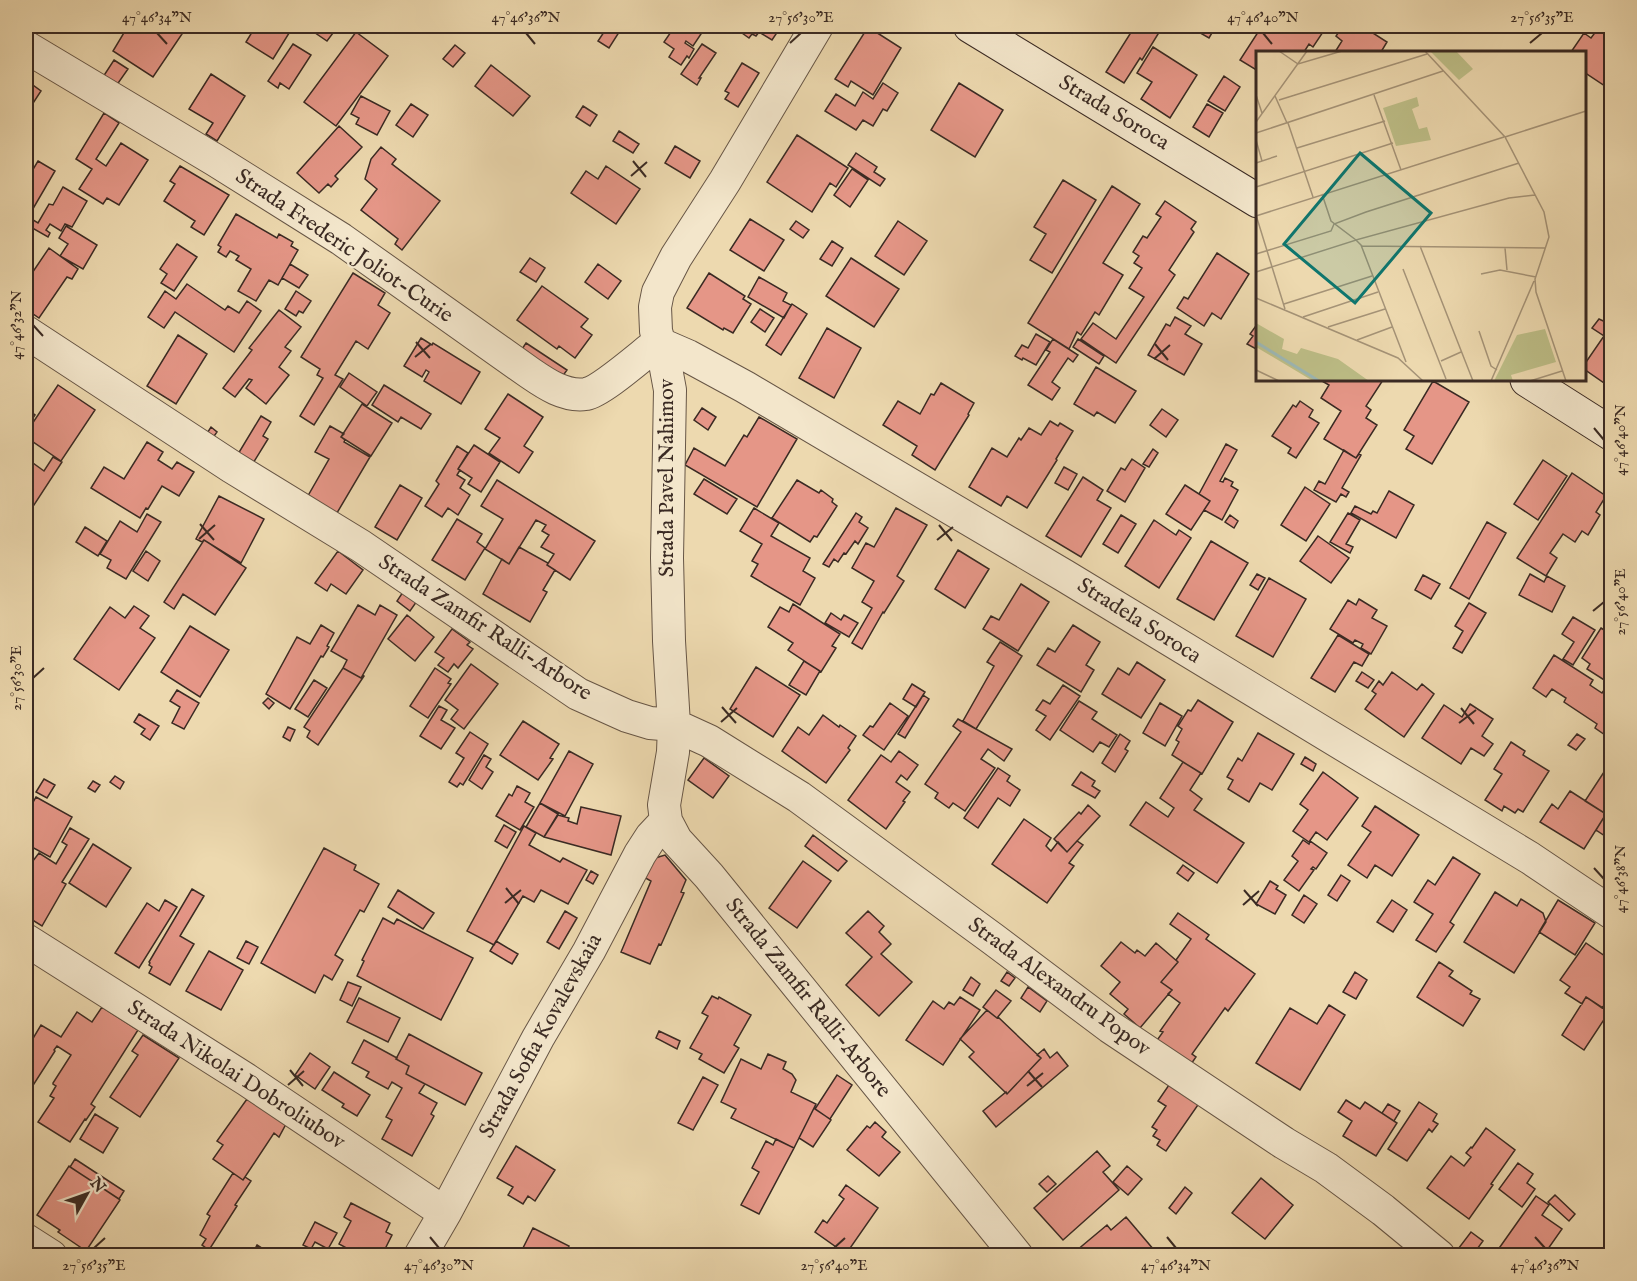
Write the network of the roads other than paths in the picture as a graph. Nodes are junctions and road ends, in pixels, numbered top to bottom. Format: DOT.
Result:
graph roads {
  1 [pos="817,26"];
  2 [pos="970,26"];
  3 [pos="26,47"];
  4 [pos="1256,200"];
  5 [pos="26,332"];
  6 [pos="658,343"];
  7 [pos="1529,381"];
  8 [pos="1611,434"];
  9 [pos="674,725"];
  10 [pos="666,821"];
  11 [pos="1611,913"];
  12 [pos="26,940"];
  13 [pos="445,1212"];
  14 [pos="26,1240"];
  15 [pos="51,1256"];
  16 [pos="420,1256"];
  17 [pos="1017,1256"];
  18 [pos="1439,1256"];
  1 -- 6 [label="street, Strada Pavel Nahimov"];
  2 -- 4 [label="street, Strada Soroca"];
  3 -- 6 [label="street, Strada Frederic Joliot-Curie"];
  5 -- 9 [label="street, Strada Zamfir Ralli-Arbore"];
  6 -- 9 [label="street, Strada Pavel Nahimov"];
  6 -- 11 [label="street, Stradela Sorocа"];
  7 -- 8 [label="street"];
  9 -- 10 [label="street"];
  9 -- 18 [label="street, Strada Alexandru Popov"];
  10 -- 13 [label="street, Strada Sofia Kovalevskaia"];
  10 -- 17 [label="street, Strada Zamfir Ralli-Arbore"];
  12 -- 13 [label="street, Strada Nikolai Dobroliubov"];
  13 -- 16 [label="street, Strada Sofia Kovalevskaia"];
  14 -- 15 [label="street"];
}
